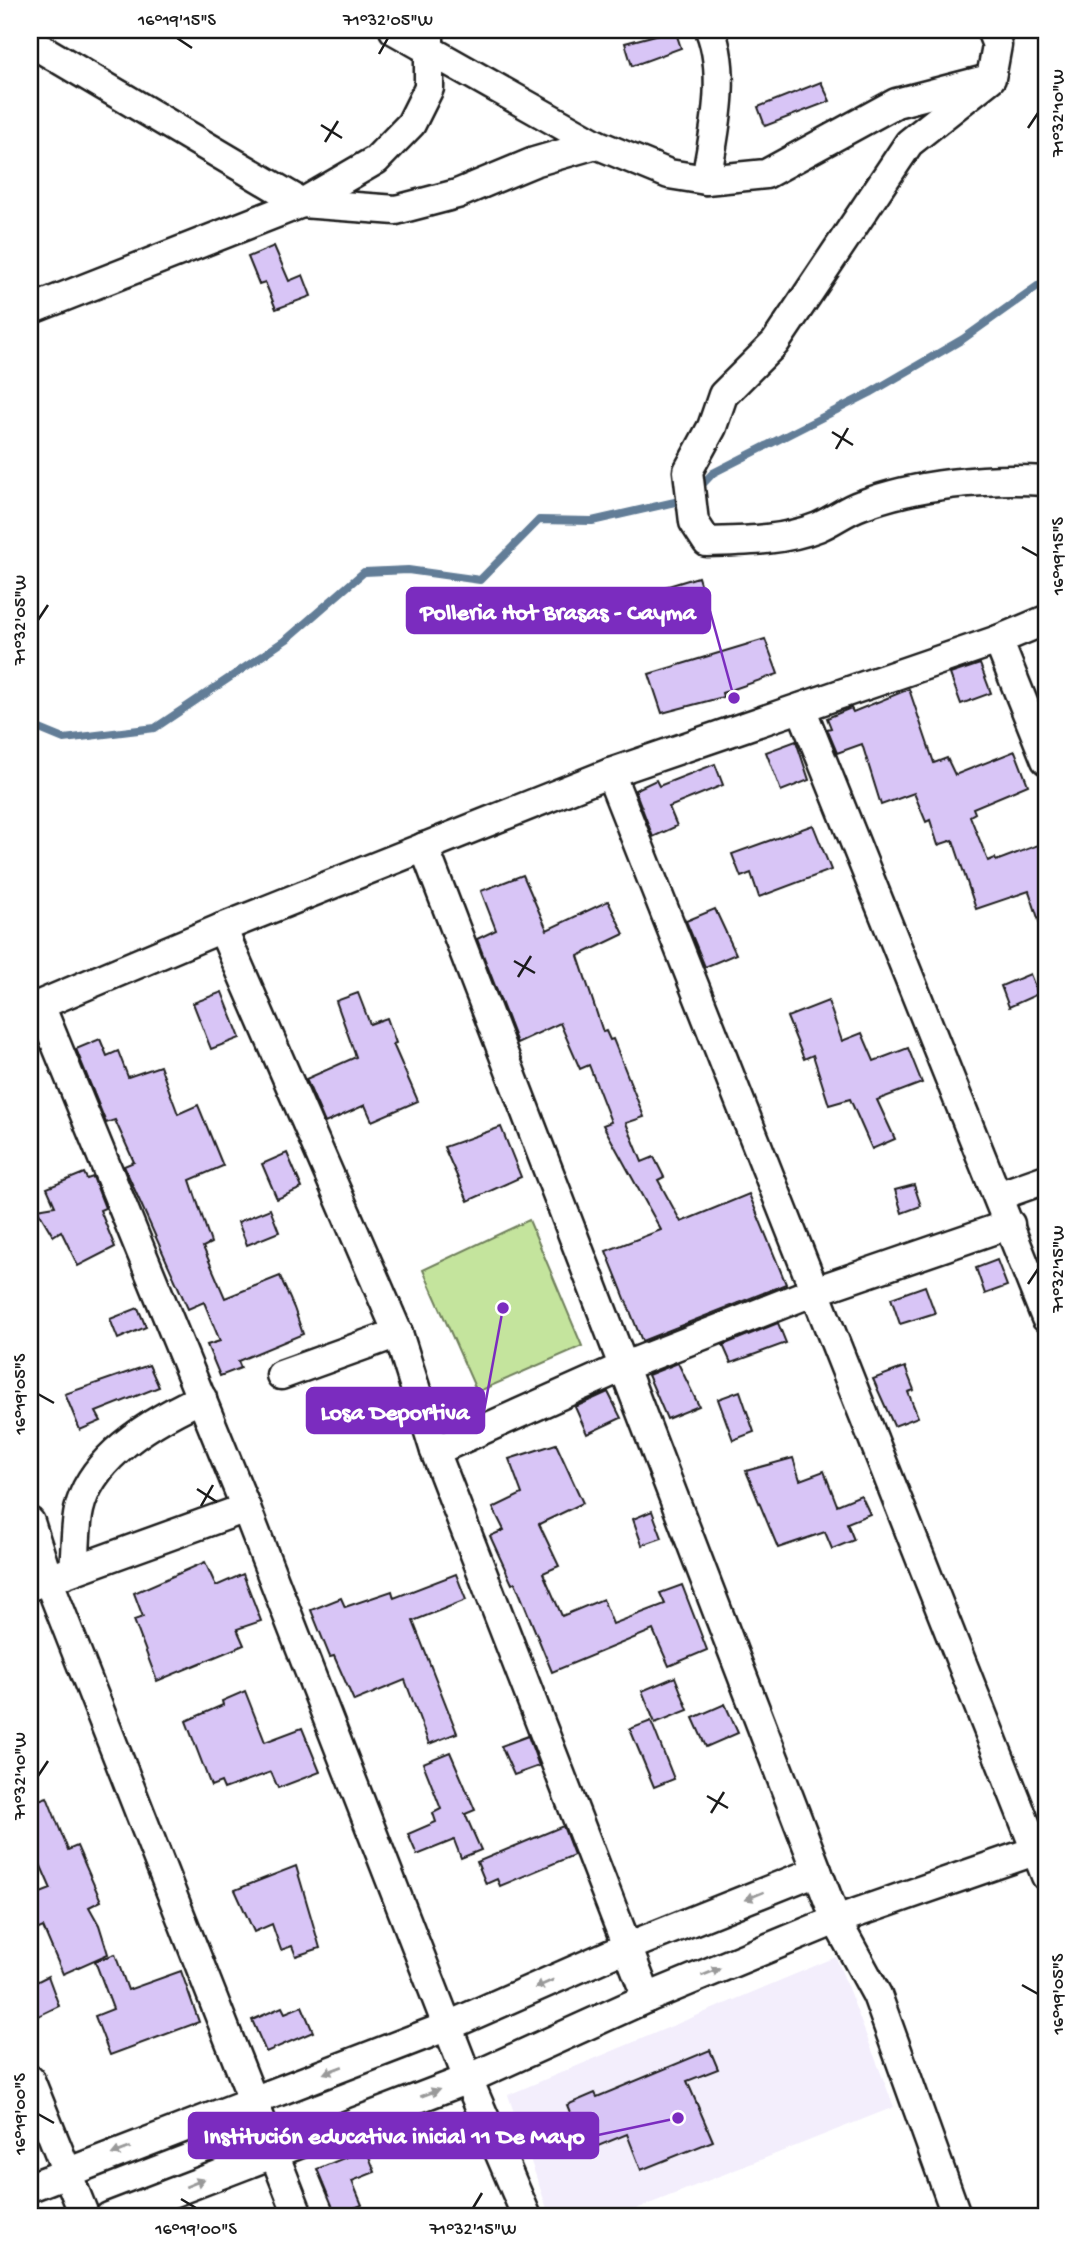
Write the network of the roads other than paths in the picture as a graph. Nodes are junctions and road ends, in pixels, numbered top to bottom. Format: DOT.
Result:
graph roads {
  1 [pos="394,30"];
  2 [pos="710,30"];
  3 [pos="991,30"];
  4 [pos="429,41"];
  5 [pos="30,42"];
  6 [pos="991,78"];
  7 [pos="596,144"];
  8 [pos="706,180"];
  9 [pos="302,203"];
  10 [pos="30,310"];
  11 [pos="1046,481"];
  12 [pos="1046,620"];
  13 [pos="998,640"];
  14 [pos="801,708"];
  15 [pos="1046,760"];
  16 [pos="610,773"];
  17 [pos="424,847"];
  18 [pos="222,928"];
  19 [pos="35,1007"];
  20 [pos="1046,1179"];
  21 [pos="998,1196"];
  22 [pos="1010,1224"];
  23 [pos="815,1292"];
  24 [pos="1046,1318"];
  25 [pos="398,1333"];
  26 [pos="625,1366"];
  27 [pos="281,1375"];
  28 [pos="202,1398"];
  29 [pos="435,1451"];
  30 [pos="246,1508"];
  31 [pos="30,1522"];
  32 [pos="51,1578"];
  33 [pos="1043,1858"];
  34 [pos="817,1871"];
  35 [pos="836,1920"];
  36 [pos="627,1947"];
  37 [pos="648,1998"];
  38 [pos="448,2026"];
  39 [pos="468,2079"];
  40 [pos="30,2080"];
  41 [pos="252,2100"];
  42 [pos="273,2153"];
  43 [pos="67,2172"];
  44 [pos="30,2187"];
  45 [pos="85,2217"];
  46 [pos="109,2217"];
  47 [pos="299,2217"];
  48 [pos="527,2217"];
  49 [pos="957,2217"];
  1 -- 4 [label="street"];
  2 -- 8 [label="street"];
  3 -- 6 [label="street"];
  4 -- 7 [label="street"];
  4 -- 9 [label="street"];
  5 -- 9 [label="street"];
  6 -- 8 [label="street"];
  6 -- 11 [label="street"];
  7 -- 8 [label="street"];
  7 -- 9 [label="street"];
  9 -- 10 [label="street"];
  12 -- 13 [label="street"];
  13 -- 14 [label="street"];
  13 -- 15 [label="street"];
  14 -- 16 [label="street"];
  14 -- 21 [label="street"];
  16 -- 17 [label="street"];
  16 -- 23 [label="street"];
  17 -- 18 [label="street"];
  17 -- 26 [label="street"];
  18 -- 19 [label="street"];
  18 -- 25 [label="street"];
  19 -- 28 [label="street"];
  20 -- 21 [label="street"];
  21 -- 22 [label="street"];
  22 -- 23 [label="street"];
  22 -- 24 [label="street"];
  23 -- 26 [label="street"];
  23 -- 33 [label="street"];
  25 -- 27 [label="street"];
  25 -- 29 [label="street"];
  26 -- 29 [label="street"];
  26 -- 34 [label="street"];
  28 -- 30 [label="street"];
  28 -- 32 [label="street"];
  29 -- 36 [label="street"];
  30 -- 32 [label="street"];
  30 -- 38 [label="street"];
  31 -- 32 [label="street"];
  32 -- 41 [label="street"];
  33 -- 35 [label="street"];
  34 -- 35 [label="street"];
  34 -- 36 [label="street, one-way"];
  37 -- 35 [label="street, one-way"];
  35 -- 49 [label="street"];
  36 -- 37 [label="street"];
  36 -- 38 [label="street, one-way"];
  37 -- 39 [label="street"];
  38 -- 39 [label="street"];
  38 -- 41 [label="street, one-way"];
  42 -- 39 [label="street, one-way"];
  39 -- 48 [label="street"];
  40 -- 43 [label="street"];
  41 -- 42 [label="street"];
  41 -- 43 [label="street, one-way"];
  46 -- 42 [label="street, one-way"];
  42 -- 47 [label="street"];
  43 -- 44 [label="street"];
  43 -- 45 [label="street"];
}
